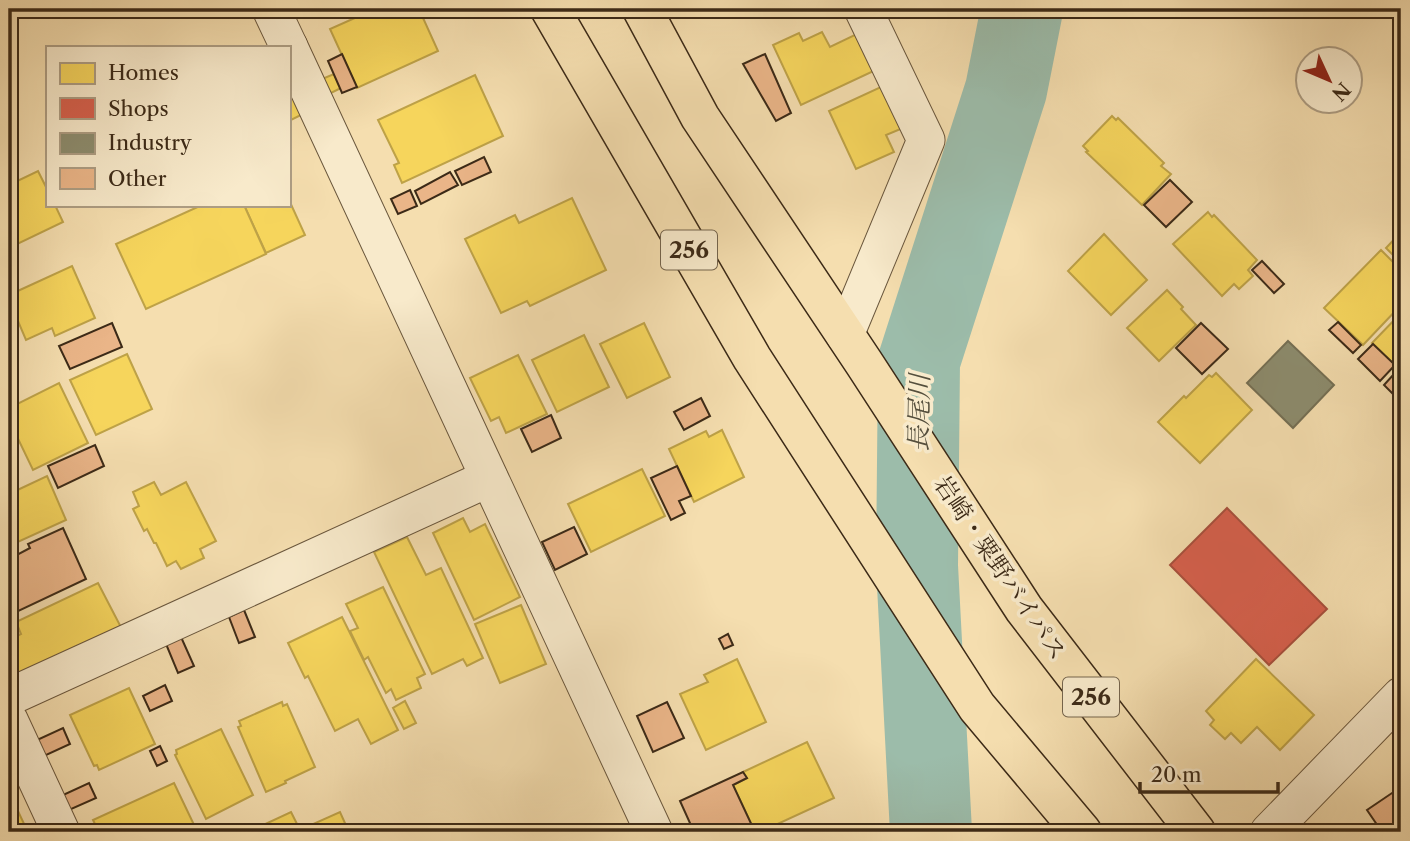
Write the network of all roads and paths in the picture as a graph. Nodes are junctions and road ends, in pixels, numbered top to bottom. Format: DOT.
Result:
graph roads {
  1 [pos="271,9"];
  2 [pos="550,9"];
  3 [pos="642,9"];
  4 [pos="863,9"];
  5 [pos="289,46"];
  6 [pos="290,49"];
  7 [pos="845,335"];
  8 [pos="489,478"];
  9 [pos="1401,696"];
  10 [pos="9,697"];
  11 [pos="9,720"];
  12 [pos="61,832"];
  13 [pos="654,832"];
  14 [pos="1082,832"];
  15 [pos="1196,832"];
  16 [pos="1269,832"];
  1 -- 5 [label="street"];
  2 -- 14 [label="highway, 256"];
  3 -- 7 [label="highway, 岩崎・粟野バイパス / 256"];
  4 -- 7 [label="street"];
  6 -- 8 [label="street"];
  7 -- 15 [label="highway, 岩崎・粟野バイパス / 256"];
  8 -- 10 [label="street"];
  8 -- 13 [label="street"];
  9 -- 16 [label="street"];
  11 -- 12 [label="street"];
}
